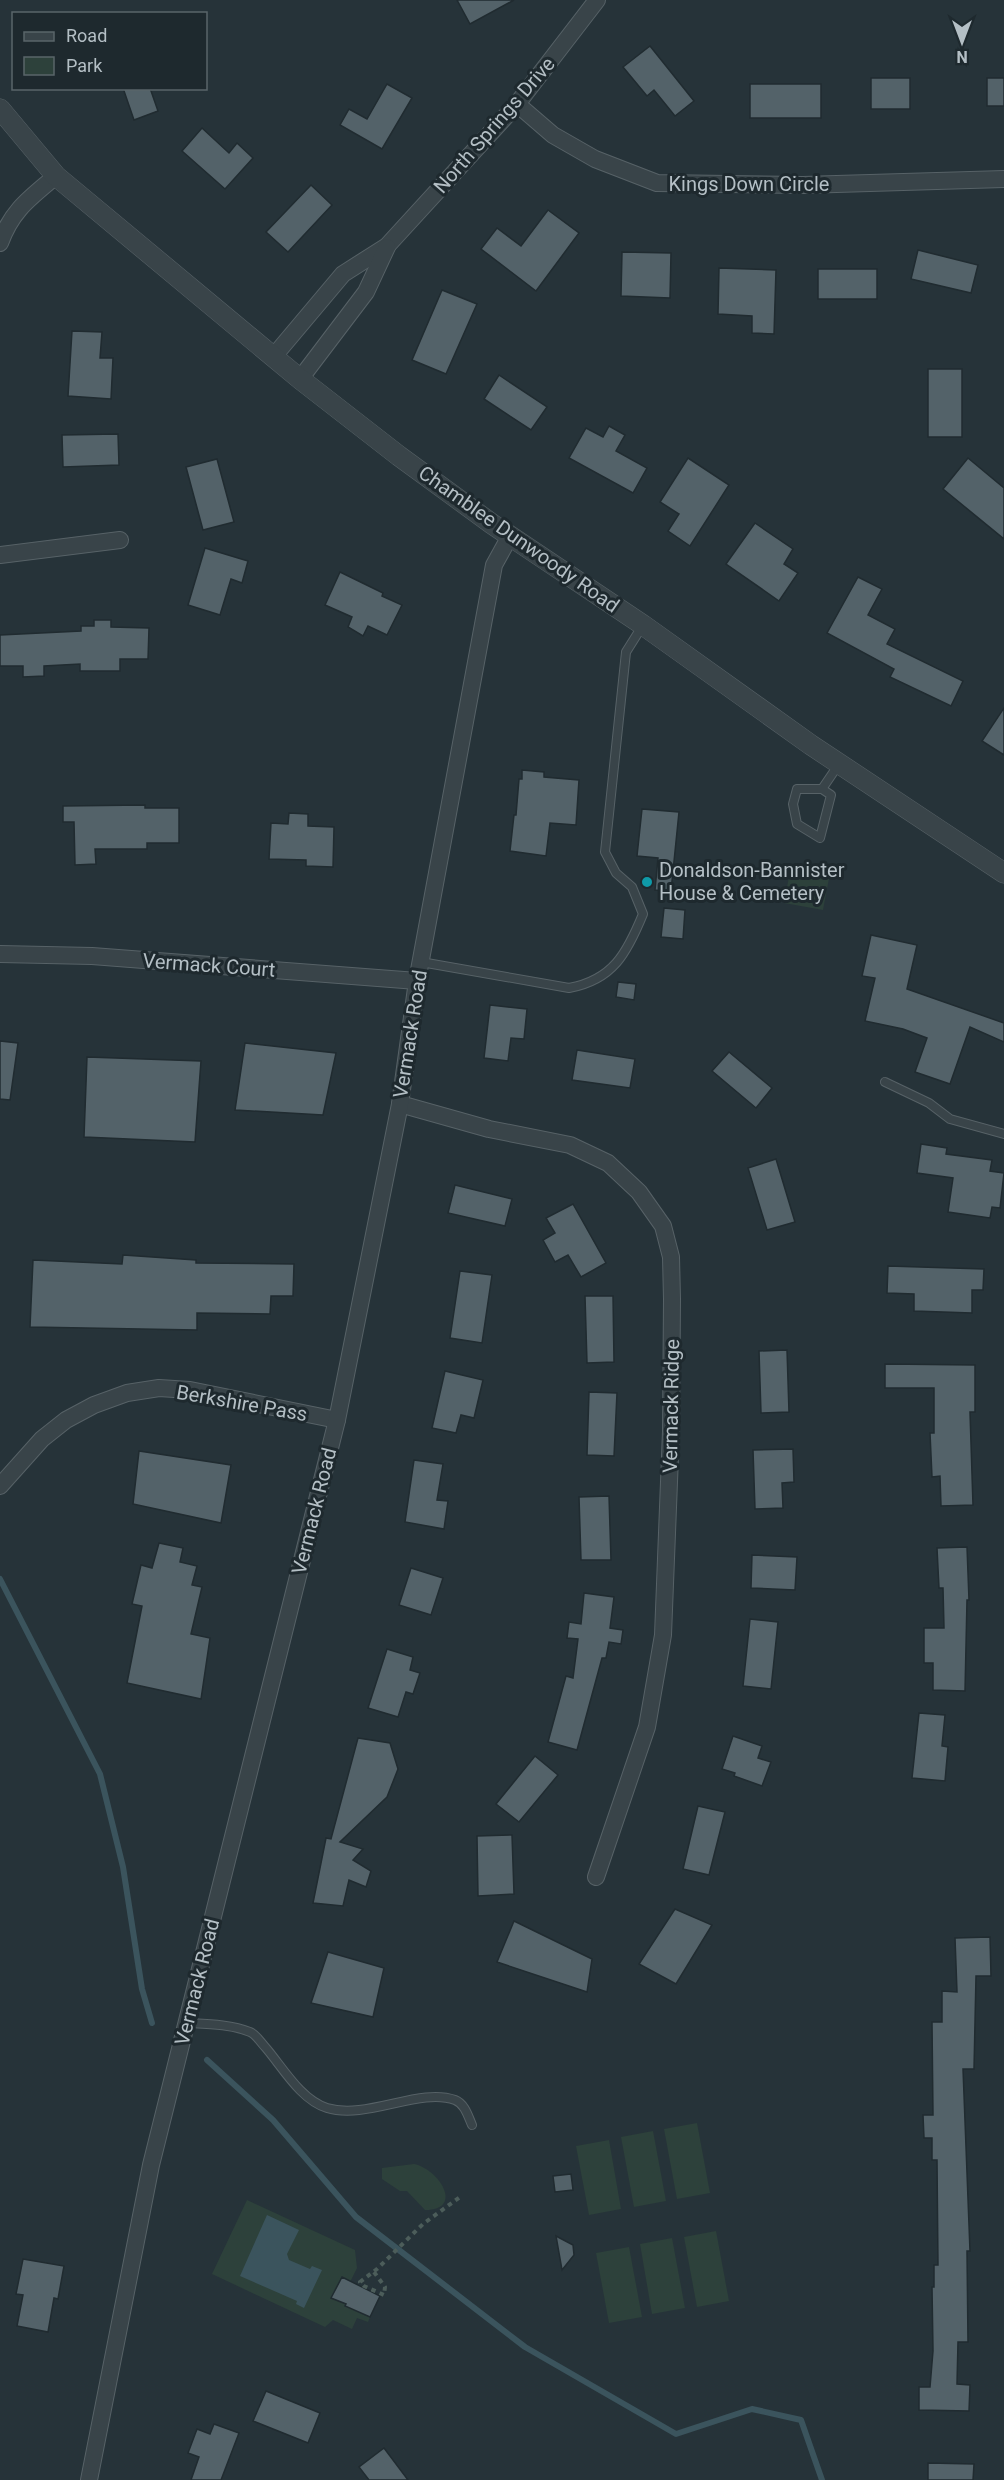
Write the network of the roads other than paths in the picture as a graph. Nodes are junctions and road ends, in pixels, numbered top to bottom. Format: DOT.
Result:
graph roads {
  1 [pos="597,0"];
  2 [pos="517,104"];
  3 [pos="0,109"];
  4 [pos="56,176"];
  5 [pos="1004,179"];
  6 [pos="0,243"];
  7 [pos="387,246"];
  8 [pos="274,356"];
  9 [pos="300,379"];
  10 [pos="510,536"];
  11 [pos="120,540"];
  12 [pos="0,555"];
  13 [pos="644,625"];
  14 [pos="840,764"];
  15 [pos="822,789"];
  16 [pos="1004,873"];
  17 [pos="0,954"];
  18 [pos="421,962"];
  19 [pos="417,981"];
  20 [pos="885,1082"];
  21 [pos="400,1104"];
  22 [pos="1004,1134"];
  23 [pos="337,1420"];
  24 [pos="0,1486"];
  25 [pos="596,1877"];
  26 [pos="186,2023"];
  27 [pos="472,2126"];
  28 [pos="89,2480"];
  1 -- 2 [label="street, North Springs Drive"];
  2 -- 5 [label="street, Kings Down Circle"];
  2 -- 7 [label="street, North Springs Drive"];
  3 -- 4 [label="street, Chamblee Dunwoody Road"];
  4 -- 6 [label="street"];
  4 -- 8 [label="street, Chamblee Dunwoody Road"];
  7 -- 8 [label="street, North Springs Drive"];
  7 -- 9 [label="street, North Springs Drive"];
  8 -- 9 [label="street, Chamblee Dunwoody Road"];
  9 -- 10 [label="street, Chamblee Dunwoody Road"];
  10 -- 13 [label="street, Chamblee Dunwoody Road"];
  10 -- 18 [label="street, Vermack Road"];
  11 -- 12 [label="street"];
  13 -- 14 [label="street, Chamblee Dunwoody Road"];
  13 -- 18 [label="lane"];
  14 -- 15 [label="lane"];
  14 -- 16 [label="street, Chamblee Dunwoody Road"];
  15 -- 15 [label="lane"];
  17 -- 19 [label="street, Vermack Court"];
  18 -- 19 [label="street, Vermack Road"];
  19 -- 21 [label="street, Vermack Road"];
  20 -- 22 [label="lane"];
  21 -- 23 [label="street, Vermack Road"];
  21 -- 25 [label="street, Vermack Ridge"];
  23 -- 24 [label="street, Berkshire Pass"];
  23 -- 26 [label="street, Vermack Road"];
  26 -- 27 [label="lane"];
  26 -- 28 [label="street, Vermack Road"];
}
